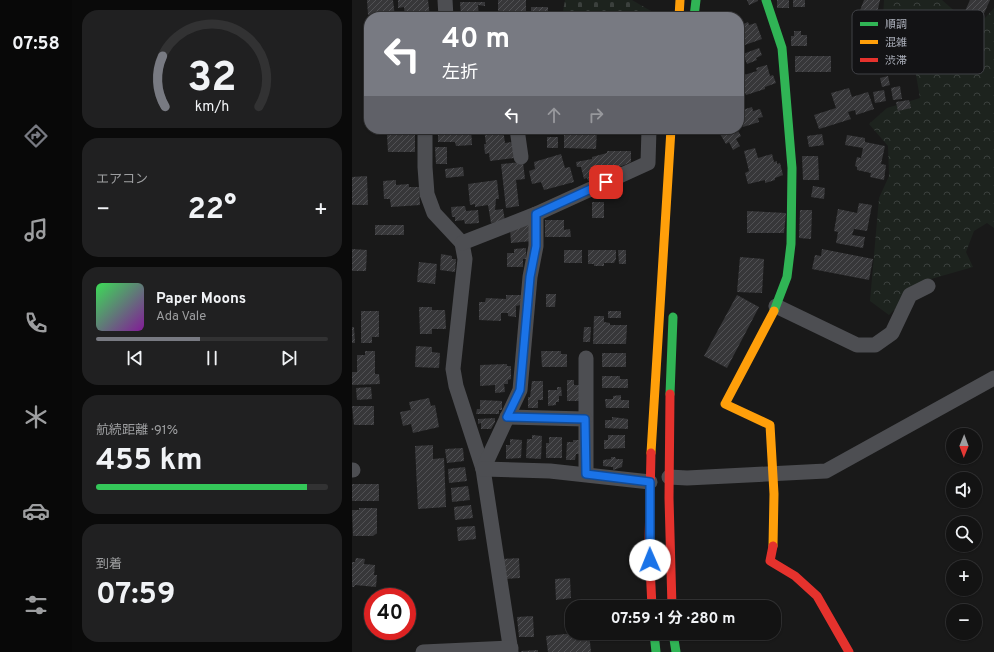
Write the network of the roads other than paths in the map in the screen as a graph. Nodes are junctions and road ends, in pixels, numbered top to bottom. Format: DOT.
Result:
graph roads {
  1 [pos="445,0"];
  2 [pos="680,0"];
  3 [pos="696,0"];
  4 [pos="766,0"];
  5 [pos="446,12"];
  6 [pos="679,12"];
  7 [pos="695,12"];
  8 [pos="425,134"];
  9 [pos="518,134"];
  10 [pos="648,134"];
  11 [pos="671,134"];
  12 [pos="521,157"];
  13 [pos="536,214"];
  14 [pos="462,243"];
  15 [pos="928,286"];
  16 [pos="674,304"];
  17 [pos="776,306"];
  18 [pos="586,358"];
  19 [pos="994,378"];
  20 [pos="507,417"];
  21 [pos="585,419"];
  22 [pos="483,469"];
  23 [pos="773,473"];
  24 [pos="586,474"];
  25 [pos="669,477"];
  26 [pos="650,482"];
  27 [pos="652,600"];
  28 [pos="672,600"];
  29 [pos="655,640"];
  30 [pos="674,640"];
  31 [pos="511,650"];
  32 [pos="423,652"];
  33 [pos="656,652"];
  34 [pos="676,652"];
  35 [pos="849,652"];
  1 -- 5 [label="street"];
  2 -- 6 [label="street"];
  3 -- 7 [label="street"];
  4 -- 17 [label="street"];
  8 -- 14 [label="street"];
  9 -- 12 [label="street"];
  10 -- 13 [label="street"];
  11 -- 26 [label="street"];
  13 -- 14 [label="street"];
  13 -- 20 [label="street"];
  14 -- 22 [label="street"];
  15 -- 17 [label="street"];
  16 -- 25 [label="street"];
  17 -- 23 [label="street"];
  18 -- 21 [label="street"];
  19 -- 23 [label="street"];
  20 -- 21 [label="street"];
  20 -- 22 [label="street"];
  21 -- 24 [label="street"];
  22 -- 24 [label="street"];
  22 -- 31 [label="street"];
  23 -- 25 [label="street"];
  23 -- 35 [label="street"];
  24 -- 26 [label="street"];
  25 -- 28 [label="street"];
  26 -- 27 [label="street"];
  29 -- 33 [label="street"];
  30 -- 34 [label="street"];
  31 -- 32 [label="street"];
}
